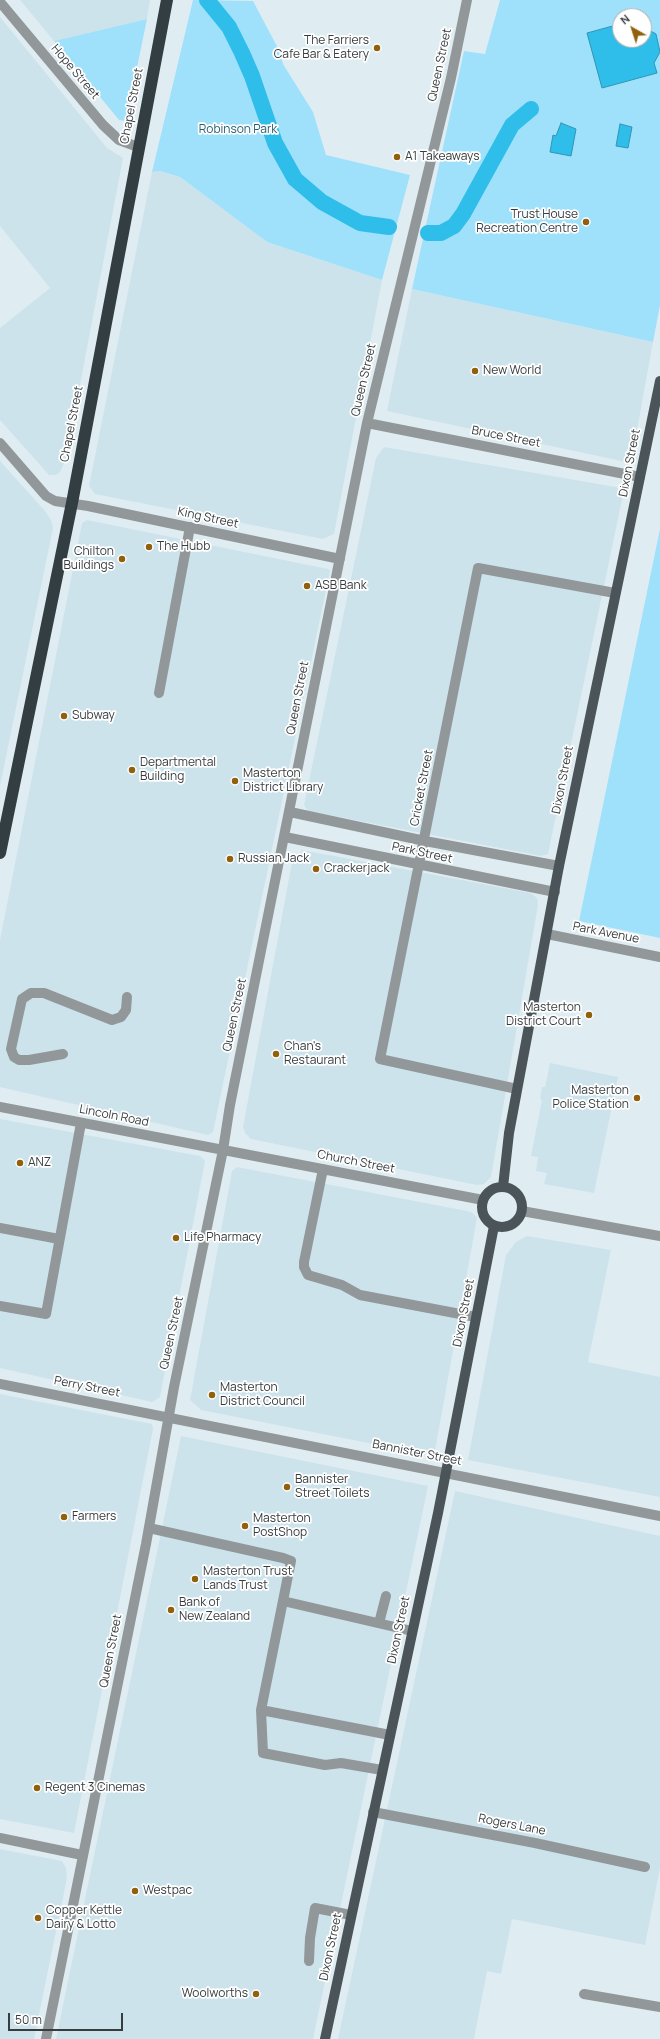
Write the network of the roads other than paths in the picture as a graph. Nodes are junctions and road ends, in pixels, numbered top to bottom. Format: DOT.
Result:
graph roads {
  1 [pos="167,0"];
  2 [pos="467,0"];
  3 [pos="0,2"];
  4 [pos="138,147"];
  5 [pos="660,381"];
  6 [pos="367,423"];
  7 [pos="0,443"];
  8 [pos="640,476"];
  9 [pos="72,503"];
  10 [pos="190,527"];
  11 [pos="340,559"];
  12 [pos="615,593"];
  13 [pos="159,692"];
  14 [pos="290,812"];
  15 [pos="3,822"];
  16 [pos="285,837"];
  17 [pos="425,841"];
  18 [pos="0,853"];
  19 [pos="420,865"];
  20 [pos="559,866"];
  21 [pos="555,892"];
  22 [pos="547,934"];
  23 [pos="660,957"];
  24 [pos="126,997"];
  25 [pos="63,1054"];
  26 [pos="517,1088"];
  27 [pos="0,1108"];
  28 [pos="81,1123"];
  29 [pos="223,1150"];
  30 [pos="323,1169"];
  31 [pos="503,1187"];
  32 [pos="483,1200"];
  33 [pos="522,1211"];
  34 [pos="494,1226"];
  35 [pos="0,1228"];
  36 [pos="660,1236"];
  37 [pos="59,1239"];
  38 [pos="0,1306"];
  39 [pos="476,1317"];
  40 [pos="0,1384"];
  41 [pos="169,1417"];
  42 [pos="446,1473"];
  43 [pos="660,1516"];
  44 [pos="149,1528"];
  45 [pos="386,1596"];
  46 [pos="283,1601"];
  47 [pos="379,1623"];
  48 [pos="412,1631"];
  49 [pos="261,1710"];
  50 [pos="390,1735"];
  51 [pos="382,1770"];
  52 [pos="373,1812"];
  53 [pos="0,1838"];
  54 [pos="82,1855"];
  55 [pos="645,1867"];
  56 [pos="351,1915"];
  57 [pos="309,1962"];
  58 [pos="584,1994"];
  59 [pos="660,2007"];
  60 [pos="46,2039"];
  61 [pos="325,2039"];
  1 -- 4 [label="highway, Chapel Street"];
  2 -- 6 [label="street, Queen Street"];
  3 -- 4 [label="street, Hope Street"];
  4 -- 9 [label="highway, Chapel Street"];
  5 -- 8 [label="main road, Dixon Street"];
  6 -- 8 [label="street, Bruce Street"];
  6 -- 11 [label="street, Queen Street"];
  7 -- 9 [label="street, King Street"];
  8 -- 12 [label="main road, Dixon Street"];
  9 -- 10 [label="street, King Street"];
  9 -- 15 [label="highway, Chapel Street"];
  10 -- 11 [label="street, King Street"];
  10 -- 13 [label="street"];
  11 -- 14 [label="street, Queen Street"];
  12 -- 17 [label="street, Cricket Street"];
  12 -- 20 [label="main road, Dixon Street"];
  14 -- 16 [label="street, Queen Street"];
  14 -- 17 [label="street, Park Street"];
  15 -- 18 [label="highway, Chapel Street"];
  16 -- 19 [label="street, Park Street"];
  16 -- 29 [label="street, Queen Street"];
  17 -- 19 [label="street, Cricket Street"];
  17 -- 20 [label="street, Park Street"];
  19 -- 21 [label="street, Park Street"];
  19 -- 26 [label="street, Cricket Street"];
  20 -- 21 [label="main road, Dixon Street"];
  21 -- 22 [label="main road, Dixon Street"];
  22 -- 23 [label="street, Park Avenue"];
  22 -- 26 [label="main road, Dixon Street"];
  24 -- 25 [label="street"];
  26 -- 31 [label="main road, Dixon Street"];
  27 -- 28 [label="street, Lincoln Road"];
  28 -- 29 [label="street, Lincoln Road"];
  28 -- 37 [label="street"];
  29 -- 30 [label="street, Church Street"];
  29 -- 41 [label="street, Queen Street"];
  30 -- 32 [label="street, Church Street"];
  30 -- 39 [label="street"];
  31 -- 32 [label="main road"];
  31 -- 33 [label="main road"];
  32 -- 34 [label="main road"];
  33 -- 34 [label="main road"];
  33 -- 36 [label="street"];
  34 -- 39 [label="main road, Dixon Street"];
  35 -- 37 [label="street"];
  37 -- 38 [label="street"];
  39 -- 42 [label="main road, Dixon Street"];
  40 -- 41 [label="street, Perry Street"];
  41 -- 42 [label="street, Bannister Street"];
  41 -- 44 [label="street, Queen Street"];
  42 -- 43 [label="street, Bannister Street"];
  42 -- 48 [label="main road, Dixon Street"];
  44 -- 46 [label="street"];
  44 -- 54 [label="street, Queen Street"];
  45 -- 47 [label="street"];
  46 -- 47 [label="street"];
  46 -- 49 [label="street"];
  47 -- 48 [label="street"];
  48 -- 50 [label="main road, Dixon Street"];
  49 -- 50 [label="street"];
  49 -- 51 [label="street"];
  50 -- 51 [label="main road, Dixon Street"];
  51 -- 52 [label="main road, Dixon Street"];
  52 -- 55 [label="street, Rogers Lane"];
  52 -- 56 [label="main road, Dixon Street"];
  53 -- 54 [label="street"];
  54 -- 60 [label="street, Queen Street"];
  56 -- 57 [label="street"];
  56 -- 61 [label="main road, Dixon Street"];
  58 -- 59 [label="street"];
}
